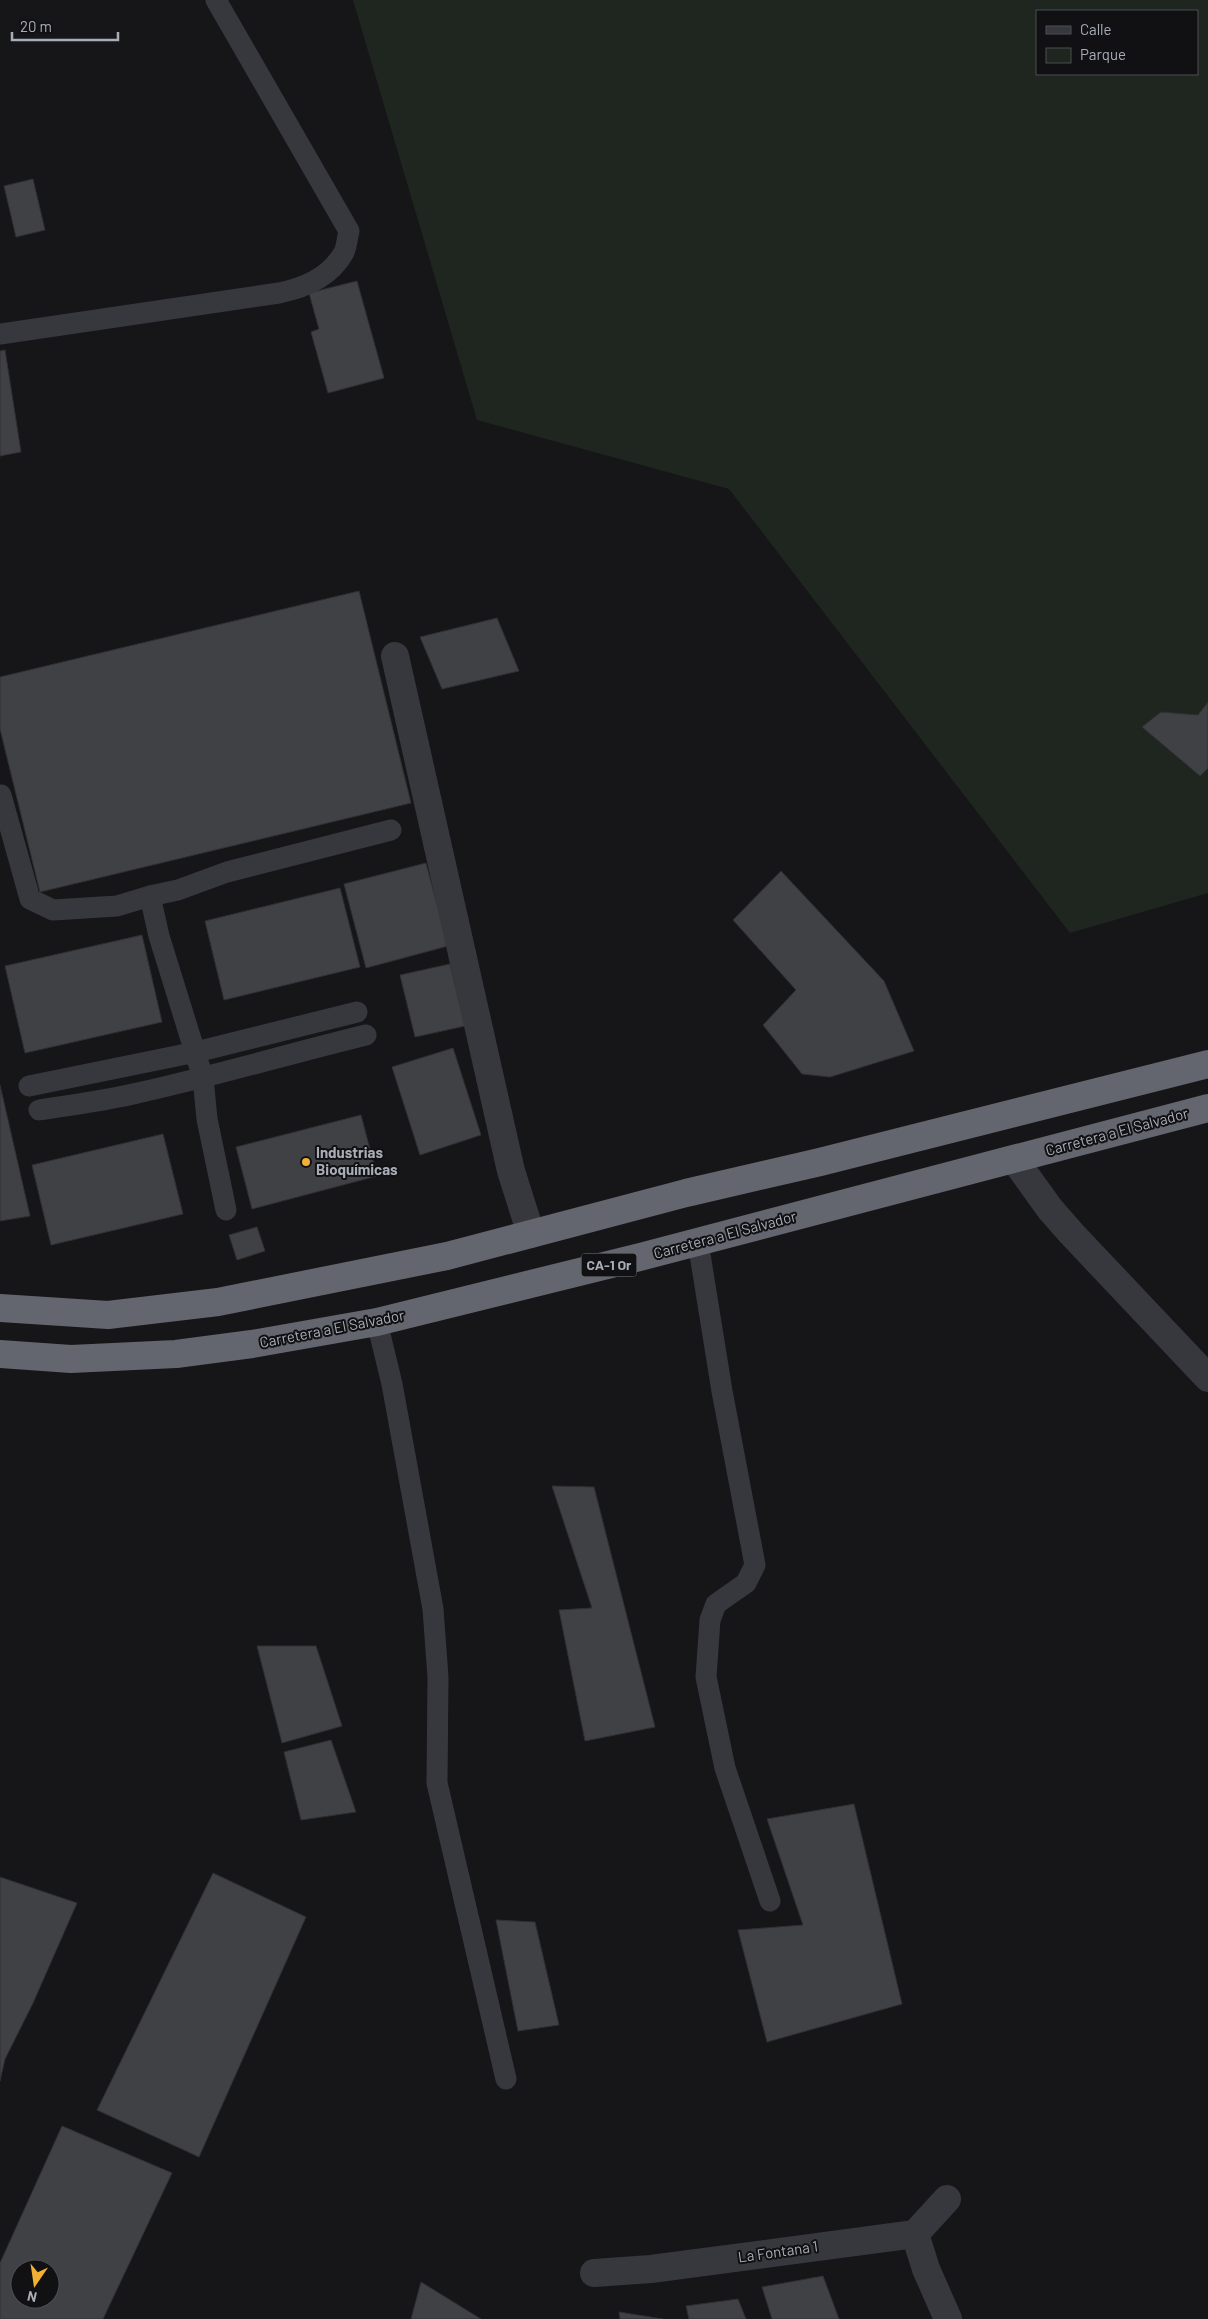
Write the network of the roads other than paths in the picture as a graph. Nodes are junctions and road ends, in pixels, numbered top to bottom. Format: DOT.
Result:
graph roads {
  1 [pos="216,0"];
  2 [pos="0,334"];
  3 [pos="395,656"];
  4 [pos="1,795"];
  5 [pos="391,830"];
  6 [pos="150,896"];
  7 [pos="357,1012"];
  8 [pos="366,1035"];
  9 [pos="196,1052"];
  10 [pos="1208,1064"];
  11 [pos="203,1078"];
  12 [pos="29,1086"];
  13 [pos="1208,1108"];
  14 [pos="40,1110"];
  15 [pos="1014,1159"];
  16 [pos="226,1210"];
  17 [pos="532,1234"];
  18 [pos="698,1242"];
  19 [pos="0,1308"];
  20 [pos="377,1322"];
  21 [pos="0,1354"];
  22 [pos="1208,1378"];
  23 [pos="770,1901"];
  24 [pos="506,2079"];
  25 [pos="947,2199"];
  26 [pos="915,2234"];
  27 [pos="594,2273"];
  28 [pos="948,2319"];
  1 -- 2 [label="lane"];
  3 -- 17 [label="street"];
  4 -- 6 [label="lane"];
  5 -- 6 [label="lane"];
  6 -- 9 [label="lane"];
  7 -- 9 [label="lane"];
  8 -- 11 [label="lane"];
  9 -- 11 [label="lane"];
  9 -- 12 [label="lane"];
  10 -- 17 [label="highway"];
  11 -- 14 [label="lane"];
  11 -- 16 [label="lane"];
  13 -- 15 [label="highway, Carretera a El Salvador / CA-1 Or"];
  15 -- 18 [label="highway, Carretera a El Salvador / CA-1 Or"];
  15 -- 22 [label="street"];
  17 -- 19 [label="highway"];
  18 -- 20 [label="highway, Carretera a El Salvador / CA-1 Or"];
  18 -- 23 [label="lane"];
  20 -- 21 [label="highway, Carretera a El Salvador / CA-1 Or"];
  20 -- 24 [label="lane"];
  25 -- 26 [label="street"];
  26 -- 27 [label="street, La Fontana 1"];
  26 -- 28 [label="street"];
}
